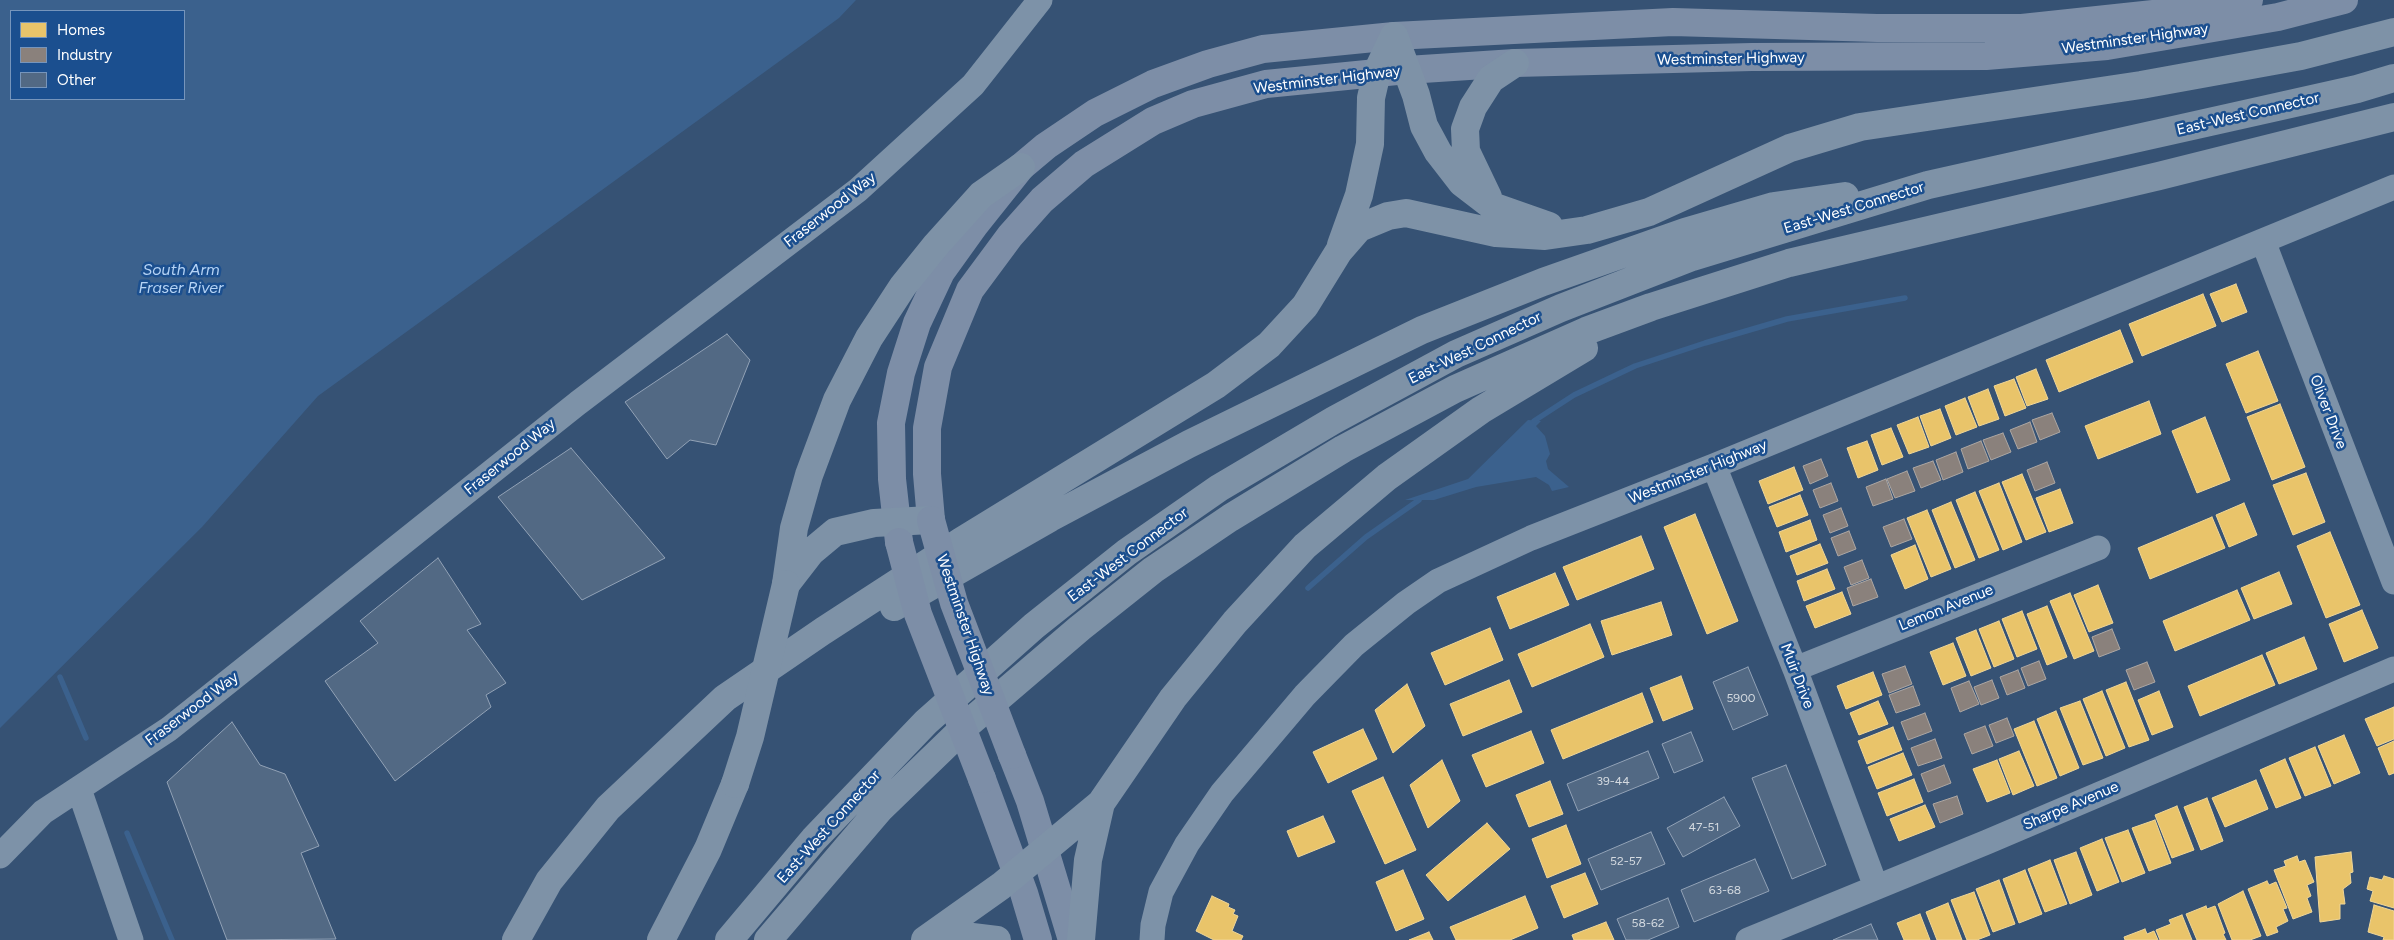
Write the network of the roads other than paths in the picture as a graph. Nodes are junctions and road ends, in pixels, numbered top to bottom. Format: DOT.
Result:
graph roads {
  1 [pos="1040,0"];
  2 [pos="2249,0"];
  3 [pos="2344,0"];
  4 [pos="2192,5"];
  5 [pos="2394,32"];
  6 [pos="1394,36"];
  7 [pos="1515,63"];
  8 [pos="1408,70"];
  9 [pos="1378,72"];
  10 [pos="2394,78"];
  11 [pos="2394,118"];
  12 [pos="1021,167"];
  13 [pos="1928,185"];
  14 [pos="2394,187"];
  15 [pos="1492,206"];
  16 [pos="1587,230"];
  17 [pos="2263,241"];
  18 [pos="1339,251"];
  19 [pos="1651,307"];
  20 [pos="1714,466"];
  21 [pos="931,520"];
  22 [pos="897,532"];
  23 [pos="2098,548"];
  24 [pos="2394,582"];
  25 [pos="786,584"];
  26 [pos="1795,669"];
  27 [pos="2394,669"];
  28 [pos="665,753"];
  29 [pos="80,789"];
  30 [pos="1100,803"];
  31 [pos="1045,849"];
  32 [pos="0,856"];
  33 [pos="1016,872"];
  34 [pos="1876,887"];
  35 [pos="131,940"];
  36 [pos="516,940"];
  37 [pos="661,940"];
  38 [pos="729,940"];
  39 [pos="768,940"];
  40 [pos="925,940"];
  41 [pos="941,940"];
  42 [pos="997,940"];
  43 [pos="1038,940"];
  44 [pos="1072,940"];
  45 [pos="1081,940"];
  46 [pos="1152,940"];
  47 [pos="1748,940"];
  1 -- 29 [label="street, Fraserwood Way"];
  2 -- 4 [label="main road, Westminster Highway"];
  3 -- 7 [label="main road, Westminster Highway"];
  4 -- 6 [label="main road, Westminster Highway"];
  5 -- 16 [label="highway"];
  6 -- 8 [label="highway"];
  6 -- 9 [label="highway"];
  6 -- 12 [label="main road, Westminster Highway"];
  7 -- 8 [label="main road, Westminster Highway"];
  7 -- 15 [label="highway"];
  8 -- 9 [label="main road, Westminster Highway"];
  8 -- 15 [label="highway"];
  9 -- 18 [label="highway"];
  9 -- 21 [label="main road, Westminster Highway"];
  10 -- 13 [label="highway, East-West Connector"];
  11 -- 19 [label="highway, East-West Connector"];
  12 -- 22 [label="main road, Westminster Highway"];
  12 -- 25 [label="highway"];
  13 -- 28 [label="highway"];
  13 -- 38 [label="highway, East-West Connector"];
  14 -- 17 [label="street, Westminster Highway"];
  15 -- 16 [label="highway"];
  16 -- 18 [label="highway"];
  17 -- 20 [label="street, Westminster Highway"];
  17 -- 24 [label="street, Oliver Drive"];
  18 -- 28 [label="highway"];
  19 -- 30 [label="highway"];
  19 -- 39 [label="highway, East-West Connector"];
  20 -- 26 [label="street, Muir Drive"];
  20 -- 46 [label="street, Westminster Highway"];
  21 -- 22 [label="highway"];
  21 -- 31 [label="main road, Westminster Highway, bridge"];
  22 -- 25 [label="highway"];
  22 -- 33 [label="main road, Westminster Highway, bridge"];
  23 -- 26 [label="street, Lemon Avenue"];
  25 -- 37 [label="highway, bridge"];
  26 -- 34 [label="street, Muir Drive"];
  27 -- 34 [label="street, Sharpe Avenue"];
  28 -- 36 [label="highway"];
  29 -- 32 [label="street, Fraserwood Way"];
  29 -- 35 [label="street"];
  30 -- 31 [label="highway"];
  30 -- 45 [label="highway"];
  31 -- 33 [label="highway"];
  31 -- 44 [label="main road, Westminster Highway"];
  33 -- 40 [label="highway"];
  33 -- 43 [label="main road, Westminster Highway"];
  34 -- 47 [label="street, Sharpe Avenue"];
  41 -- 42 [label="highway"];
}
